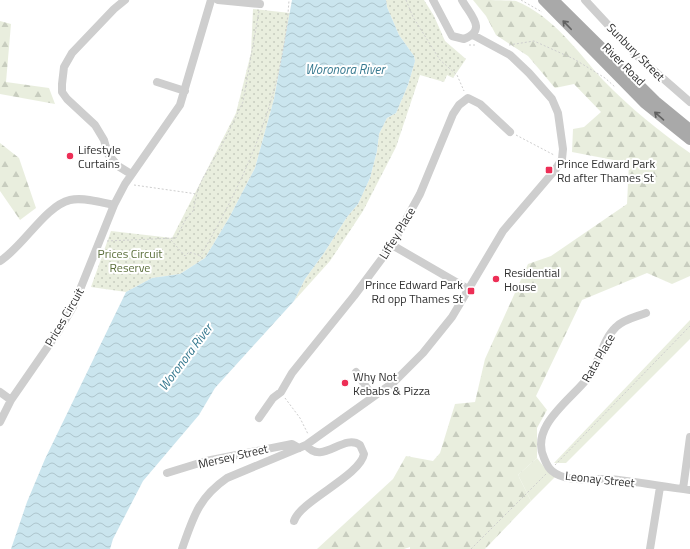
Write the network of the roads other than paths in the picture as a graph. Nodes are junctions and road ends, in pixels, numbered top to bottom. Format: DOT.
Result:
graph roads {
  1 [pos="125,0"];
  2 [pos="211,0"];
  3 [pos="218,0"];
  4 [pos="433,0"];
  5 [pos="462,0"];
  6 [pos="543,0"];
  7 [pos="554,0"];
  8 [pos="585,0"];
  9 [pos="260,4"];
  10 [pos="476,24"];
  11 [pos="473,35"];
  12 [pos="464,40"];
  13 [pos="487,44"];
  14 [pos="157,82"];
  15 [pos="185,91"];
  16 [pos="690,102"];
  17 [pos="690,129"];
  18 [pos="510,132"];
  19 [pos="690,140"];
  20 [pos="131,174"];
  21 [pos="114,205"];
  22 [pos="392,245"];
  23 [pos="0,261"];
  24 [pos="468,289"];
  25 [pos="646,313"];
  26 [pos="356,372"];
  27 [pos="0,392"];
  28 [pos="373,397"];
  29 [pos="11,400"];
  30 [pos="259,418"];
  31 [pos="0,422"];
  32 [pos="544,432"];
  33 [pos="690,437"];
  34 [pos="306,445"];
  35 [pos="167,473"];
  36 [pos="660,486"];
  37 [pos="687,490"];
  38 [pos="294,521"];
  39 [pos="182,549"];
  40 [pos="650,549"];
  1 -- 20 [label="street"];
  2 -- 15 [label="street, Prices Circuit"];
  3 -- 9 [label="street"];
  4 -- 12 [label="street"];
  5 -- 10 [label="street"];
  19 -- 6 [label="main road, River Road, one-way"];
  7 -- 17 [label="main road, River Road"];
  8 -- 16 [label="street, Sunbury Street"];
  10 -- 11 [label="street"];
  10 -- 13 [label="street"];
  11 -- 12 [label="street"];
  11 -- 13 [label="street"];
  12 -- 13 [label="street"];
  13 -- 24 [label="street"];
  14 -- 15 [label="street"];
  15 -- 20 [label="street, Prices Circuit"];
  18 -- 22 [label="street, Liffey Place"];
  20 -- 21 [label="street, Prices Circuit"];
  21 -- 23 [label="street"];
  21 -- 29 [label="street, Prices Circuit"];
  22 -- 24 [label="street"];
  22 -- 30 [label="street, Liffey Place"];
  24 -- 28 [label="street"];
  25 -- 32 [label="street, Rata Place"];
  26 -- 28 [label="street"];
  27 -- 29 [label="street"];
  28 -- 34 [label="street"];
  29 -- 31 [label="street, Prices Circuit"];
  32 -- 36 [label="street, Leonay Street"];
  33 -- 37 [label="street"];
  34 -- 35 [label="street, Mersey Street"];
  34 -- 38 [label="street"];
  34 -- 39 [label="street"];
  36 -- 37 [label="street, Leonay Street"];
  36 -- 40 [label="street"];
}
